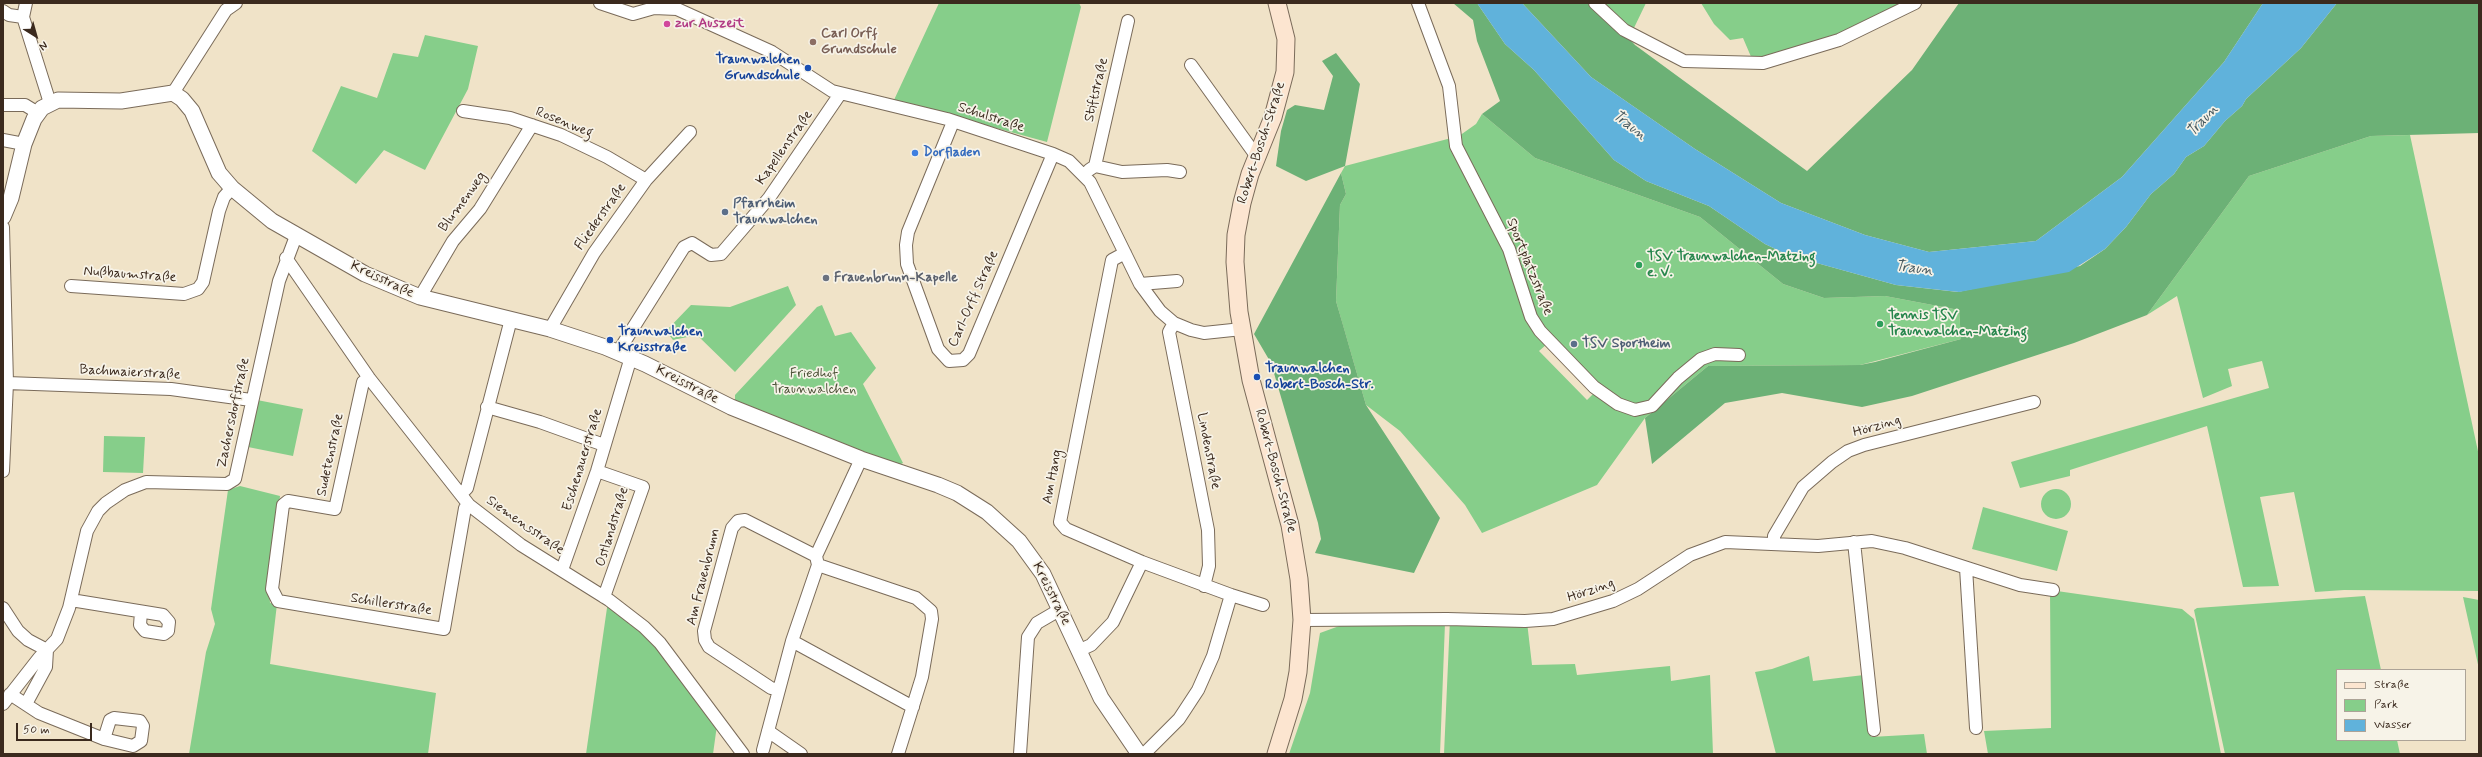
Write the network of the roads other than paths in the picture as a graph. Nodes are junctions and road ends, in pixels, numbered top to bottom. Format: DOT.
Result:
graph roads {
  1 [pos="26,3"];
  2 [pos="236,3"];
  3 [pos="600,3"];
  4 [pos="1278,3"];
  5 [pos="1418,3"];
  6 [pos="1596,3"];
  7 [pos="1915,3"];
  8 [pos="661,5"];
  9 [pos="3,10"];
  10 [pos="23,17"];
  11 [pos="1128,21"];
  12 [pos="1190,65"];
  13 [pos="173,94"];
  14 [pos="840,94"];
  15 [pos="50,103"];
  16 [pos="3,105"];
  17 [pos="463,111"];
  18 [pos="38,113"];
  19 [pos="953,122"];
  20 [pos="532,125"];
  21 [pos="690,132"];
  22 [pos="3,140"];
  23 [pos="24,144"];
  24 [pos="1053,154"];
  25 [pos="1257,157"];
  26 [pos="1095,166"];
  27 [pos="1180,172"];
  28 [pos="1083,173"];
  29 [pos="646,180"];
  30 [pos="232,188"];
  31 [pos="3,217"];
  32 [pos="3,227"];
  33 [pos="296,236"];
  34 [pos="1125,253"];
  35 [pos="286,258"];
  36 [pos="1177,281"];
  37 [pos="1140,284"];
  38 [pos="72,286"];
  39 [pos="420,297"];
  40 [pos="511,319"];
  41 [pos="1174,323"];
  42 [pos="550,329"];
  43 [pos="1242,329"];
  44 [pos="624,355"];
  45 [pos="1739,355"];
  46 [pos="368,378"];
  47 [pos="7,382"];
  48 [pos="251,400"];
  49 [pos="2034,402"];
  50 [pos="486,408"];
  51 [pos="604,445"];
  52 [pos="861,459"];
  53 [pos="3,471"];
  54 [pos="597,471"];
  55 [pos="461,494"];
  56 [pos="469,504"];
  57 [pos="1854,542"];
  58 [pos="1774,543"];
  59 [pos="817,560"];
  60 [pos="1142,562"];
  61 [pos="1966,568"];
  62 [pos="562,570"];
  63 [pos="1204,586"];
  64 [pos="2053,590"];
  65 [pos="1230,595"];
  66 [pos="604,597"];
  67 [pos="71,600"];
  68 [pos="278,601"];
  69 [pos="1263,605"];
  70 [pos="3,608"];
  71 [pos="1061,609"];
  72 [pos="140,612"];
  73 [pos="1302,620"];
  74 [pos="792,641"];
  75 [pos="47,650"];
  76 [pos="1078,652"];
  77 [pos="779,690"];
  78 [pos="10,694"];
  79 [pos="3,704"];
  80 [pos="26,704"];
  81 [pos="913,707"];
  82 [pos="1976,728"];
  83 [pos="1874,730"];
  84 [pos="768,732"];
  85 [pos="104,739"];
  86 [pos="763,750"];
  87 [pos="743,754"];
  88 [pos="801,754"];
  89 [pos="898,754"];
  90 [pos="1020,754"];
  91 [pos="1139,754"];
  92 [pos="1144,754"];
  93 [pos="1276,754"];
  1 -- 10 [label="street"];
  2 -- 13 [label="street"];
  3 -- 8 [label="street"];
  4 -- 25 [label="main road, Robert-Bosch-Straße"];
  5 -- 45 [label="street, Sportplatzstraße"];
  6 -- 7 [label="street"];
  8 -- 14 [label="street, Schulstraße"];
  9 -- 10 [label="street"];
  10 -- 15 [label="street"];
  11 -- 26 [label="street, Stiftstraße"];
  12 -- 25 [label="street"];
  13 -- 15 [label="street"];
  13 -- 30 [label="street, Kreisstraße"];
  14 -- 19 [label="street, Schulstraße"];
  14 -- 44 [label="street, Kapellenstraße"];
  15 -- 18 [label="street"];
  16 -- 18 [label="street"];
  17 -- 20 [label="street, Rosenweg"];
  18 -- 23 [label="street"];
  19 -- 24 [label="street, Schulstraße"];
  19 -- 24 [label="street, Carl-Orff Straße"];
  20 -- 29 [label="street, Rosenweg"];
  20 -- 39 [label="street, Blumenweg"];
  21 -- 29 [label="street, Fliederstraße"];
  22 -- 23 [label="street"];
  23 -- 31 [label="street"];
  24 -- 28 [label="street, Schulstraße"];
  25 -- 43 [label="main road, Robert-Bosch-Straße"];
  26 -- 27 [label="street"];
  26 -- 28 [label="street"];
  28 -- 34 [label="street, Schulstraße"];
  29 -- 42 [label="street, Fliederstraße"];
  30 -- 33 [label="street, Kreisstraße"];
  30 -- 38 [label="street, Nußbaumstraße"];
  32 -- 47 [label="street"];
  33 -- 35 [label="street, Zachersdorfstraße"];
  33 -- 39 [label="street, Kreisstraße"];
  34 -- 37 [label="street, Schulstraße"];
  34 -- 60 [label="street, Am Hang"];
  35 -- 46 [label="street, Siemensstraße"];
  35 -- 48 [label="street, Zachersdorfstraße"];
  36 -- 37 [label="street"];
  37 -- 41 [label="street, Schulstraße"];
  39 -- 40 [label="street, Kreisstraße"];
  40 -- 42 [label="street, Kreisstraße"];
  40 -- 50 [label="street"];
  41 -- 43 [label="street, Schulstraße"];
  41 -- 63 [label="street, Lindenstraße"];
  42 -- 44 [label="street, Kreisstraße"];
  43 -- 73 [label="main road, Robert-Bosch-Straße"];
  44 -- 51 [label="street, Eschenauerstraße"];
  44 -- 52 [label="street, Kreisstraße"];
  46 -- 55 [label="street, Siemensstraße"];
  46 -- 68 [label="street, Sudetenstraße"];
  47 -- 48 [label="street, Bachmaierstraße"];
  47 -- 53 [label="street"];
  48 -- 67 [label="street, Zachersdorfstraße"];
  49 -- 58 [label="street, Hörzing"];
  50 -- 51 [label="street"];
  50 -- 55 [label="street"];
  51 -- 54 [label="street, Eschenauerstraße"];
  52 -- 59 [label="street"];
  52 -- 71 [label="street, Kreisstraße"];
  54 -- 62 [label="street, Eschenauerstraße"];
  54 -- 66 [label="street, Ostlandstraße"];
  55 -- 56 [label="street, Siemensstraße"];
  56 -- 62 [label="street, Siemensstraße"];
  56 -- 68 [label="street, Schillerstraße"];
  57 -- 58 [label="street, Hörzing"];
  57 -- 61 [label="street, Hörzing"];
  57 -- 83 [label="street"];
  58 -- 73 [label="street, Hörzing"];
  59 -- 74 [label="street"];
  59 -- 77 [label="street, Am Frauenbrunn"];
  59 -- 81 [label="street, Am Frauenbrunn"];
  60 -- 63 [label="street, Am Hang"];
  60 -- 76 [label="street"];
  61 -- 64 [label="street, Hörzing"];
  61 -- 82 [label="street"];
  62 -- 66 [label="street, Siemensstraße"];
  63 -- 65 [label="street, Am Hang"];
  65 -- 69 [label="street, Am Hang"];
  65 -- 92 [label="street"];
  66 -- 87 [label="street, Siemensstraße"];
  67 -- 72 [label="street"];
  67 -- 75 [label="street, Zachersdorfstraße"];
  70 -- 75 [label="street"];
  71 -- 76 [label="street, Kreisstraße"];
  71 -- 90 [label="street"];
  73 -- 93 [label="main road, Robert-Bosch-Straße"];
  74 -- 77 [label="street"];
  74 -- 81 [label="street"];
  75 -- 78 [label="street, Zachersdorfstraße"];
  75 -- 80 [label="street, Zachersdorfstraße"];
  76 -- 91 [label="street, Kreisstraße"];
  77 -- 84 [label="street"];
  78 -- 79 [label="street, Zachersdorfstraße"];
  78 -- 80 [label="street"];
  80 -- 85 [label="street"];
  81 -- 89 [label="street, Am Frauenbrunn"];
  84 -- 86 [label="street"];
  84 -- 88 [label="street"];
}
